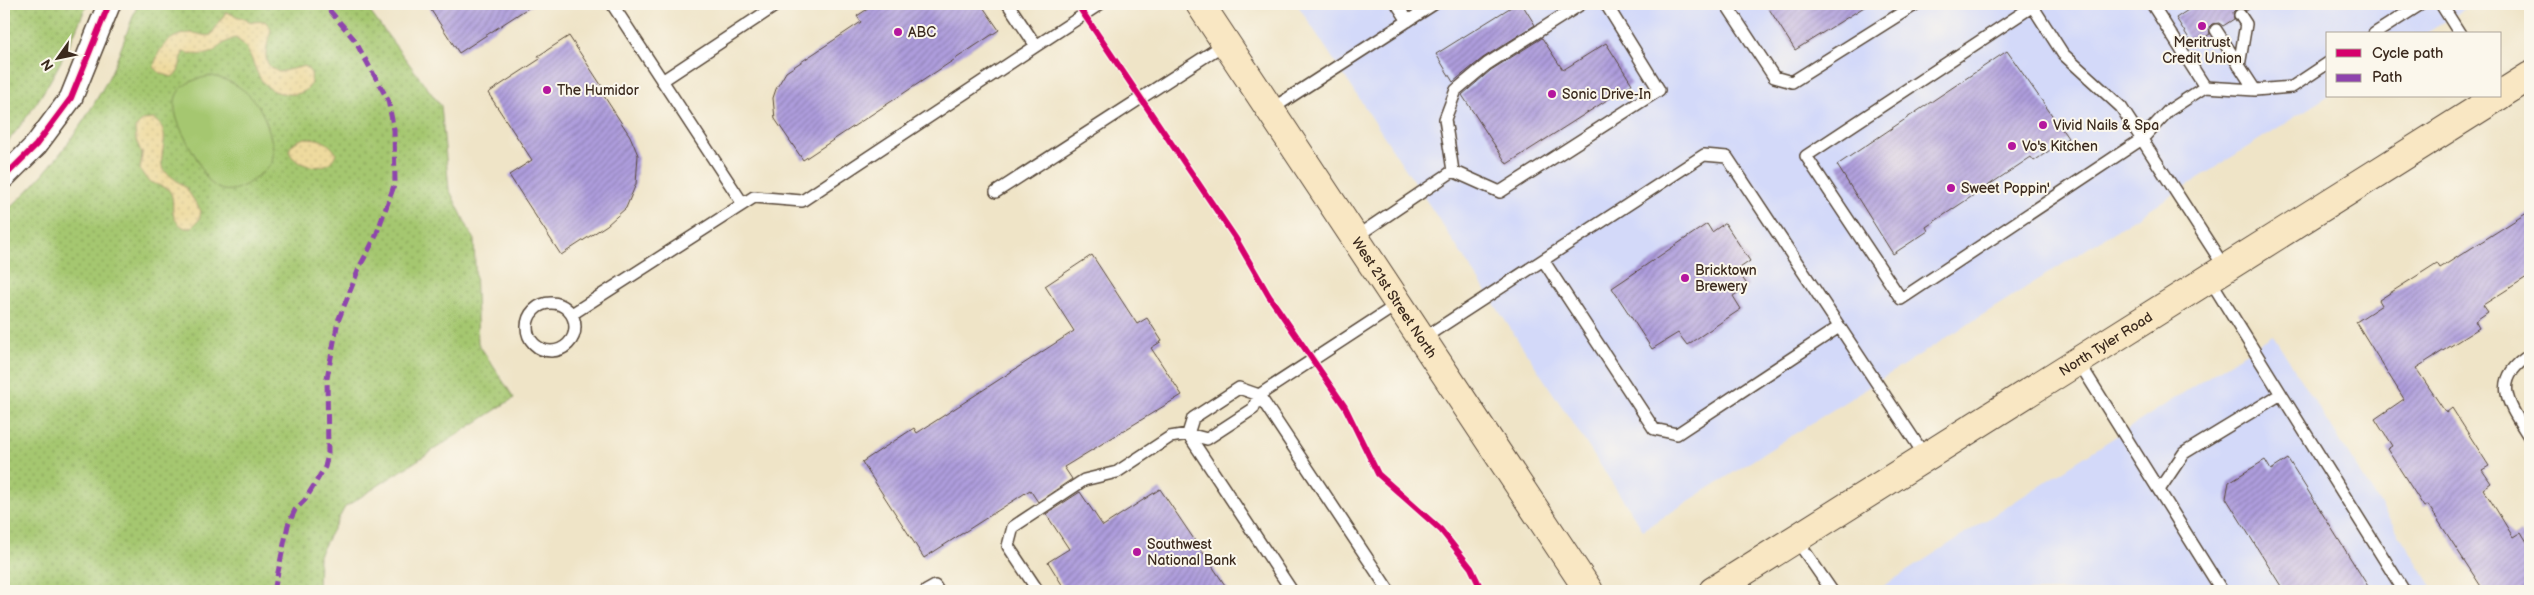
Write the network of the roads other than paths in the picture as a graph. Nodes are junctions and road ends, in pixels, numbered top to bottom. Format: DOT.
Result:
graph roads {
  1 [pos="109,4"];
  2 [pos="778,4"];
  3 [pos="1008,4"];
  4 [pos="1100,4"];
  5 [pos="1200,4"];
  6 [pos="1397,4"];
  7 [pos="1434,4"];
  8 [pos="1581,4"];
  9 [pos="1606,4"];
  10 [pos="1726,4"];
  11 [pos="1916,4"];
  12 [pos="2152,4"];
  13 [pos="2421,4"];
  14 [pos="2441,4"];
  15 [pos="614,5"];
  16 [pos="2032,5"];
  17 [pos="2240,15"];
  18 [pos="1408,21"];
  19 [pos="2216,30"];
  20 [pos="2377,32"];
  21 [pos="2459,32"];
  22 [pos="1226,43"];
  23 [pos="1036,46"];
  24 [pos="2326,65"];
  25 [pos="2239,66"];
  26 [pos="2530,76"];
  27 [pos="662,81"];
  28 [pos="2205,87"];
  29 [pos="2255,90"];
  30 [pos="2502,95"];
  31 [pos="2497,98"];
  32 [pos="1270,110"];
  33 [pos="2142,140"];
  34 [pos="1453,171"];
  35 [pos="4,177"];
  36 [pos="996,192"];
  37 [pos="743,204"];
  38 [pos="1354,238"];
  39 [pos="1543,260"];
  40 [pos="2217,273"];
  41 [pos="1398,304"];
  42 [pos="572,314"];
  43 [pos="1839,327"];
  44 [pos="1422,339"];
  45 [pos="2530,355"];
  46 [pos="2078,361"];
  47 [pos="2281,394"];
  48 [pos="1260,395"];
  49 [pos="1188,434"];
  50 [pos="2530,438"];
  51 [pos="1925,456"];
  52 [pos="2159,490"];
  53 [pos="1796,539"];
  54 [pos="926,591"];
  55 [pos="938,591"];
  56 [pos="1038,591"];
  57 [pos="1292,591"];
  58 [pos="1389,591"];
  59 [pos="1589,591"];
  60 [pos="1713,591"];
  61 [pos="1832,591"];
  62 [pos="2222,591"];
  63 [pos="2404,591"];
  1 -- 35 [label="street"];
  2 -- 27 [label="lane"];
  3 -- 23 [label="lane"];
  4 -- 23 [label="lane"];
  5 -- 22 [label="main road, West 21st Street North"];
  6 -- 18 [label="lane"];
  7 -- 18 [label="lane"];
  8 -- 34 [label="lane"];
  9 -- 34 [label="lane"];
  10 -- 11 [label="lane"];
  12 -- 28 [label="lane"];
  13 -- 20 [label="lane"];
  14 -- 21 [label="lane"];
  15 -- 27 [label="lane"];
  16 -- 33 [label="lane"];
  16 -- 33 [label="lane"];
  17 -- 25 [label="lane"];
  18 -- 32 [label="lane"];
  19 -- 25 [label="lane"];
  22 -- 32 [label="main road, West 21st Street North"];
  22 -- 36 [label="lane"];
  23 -- 37 [label="lane"];
  24 -- 29 [label="lane"];
  25 -- 29 [label="lane"];
  26 -- 30 [label="main road, North Tyler Road"];
  27 -- 37 [label="lane"];
  28 -- 29 [label="lane"];
  28 -- 33 [label="lane"];
  31 -- 40 [label="main road, North Tyler Road"];
  32 -- 38 [label="main road, West 21st Street North"];
  33 -- 40 [label="lane"];
  34 -- 38 [label="lane"];
  37 -- 42 [label="lane"];
  38 -- 41 [label="main road, West 21st Street North"];
  39 -- 43 [label="lane"];
  39 -- 43 [label="lane"];
  39 -- 44 [label="lane"];
  40 -- 46 [label="main road, North Tyler Road"];
  40 -- 47 [label="lane"];
  41 -- 44 [label="main road, West 21st Street North"];
  41 -- 48 [label="lane"];
  42 -- 42 [label="lane"];
  43 -- 51 [label="lane"];
  44 -- 59 [label="main road, West 21st Street North"];
  45 -- 50 [label="lane"];
  46 -- 51 [label="main road, North Tyler Road"];
  46 -- 52 [label="lane"];
  47 -- 52 [label="lane"];
  47 -- 63 [label="lane"];
  48 -- 49 [label="lane"];
  48 -- 49 [label="lane"];
  48 -- 58 [label="lane"];
  49 -- 56 [label="lane"];
  49 -- 57 [label="lane"];
  51 -- 53 [label="main road, North Tyler Road"];
  52 -- 62 [label="lane"];
  53 -- 60 [label="main road, North Tyler Road"];
  53 -- 61 [label="lane"];
  54 -- 55 [label="lane"];
}
